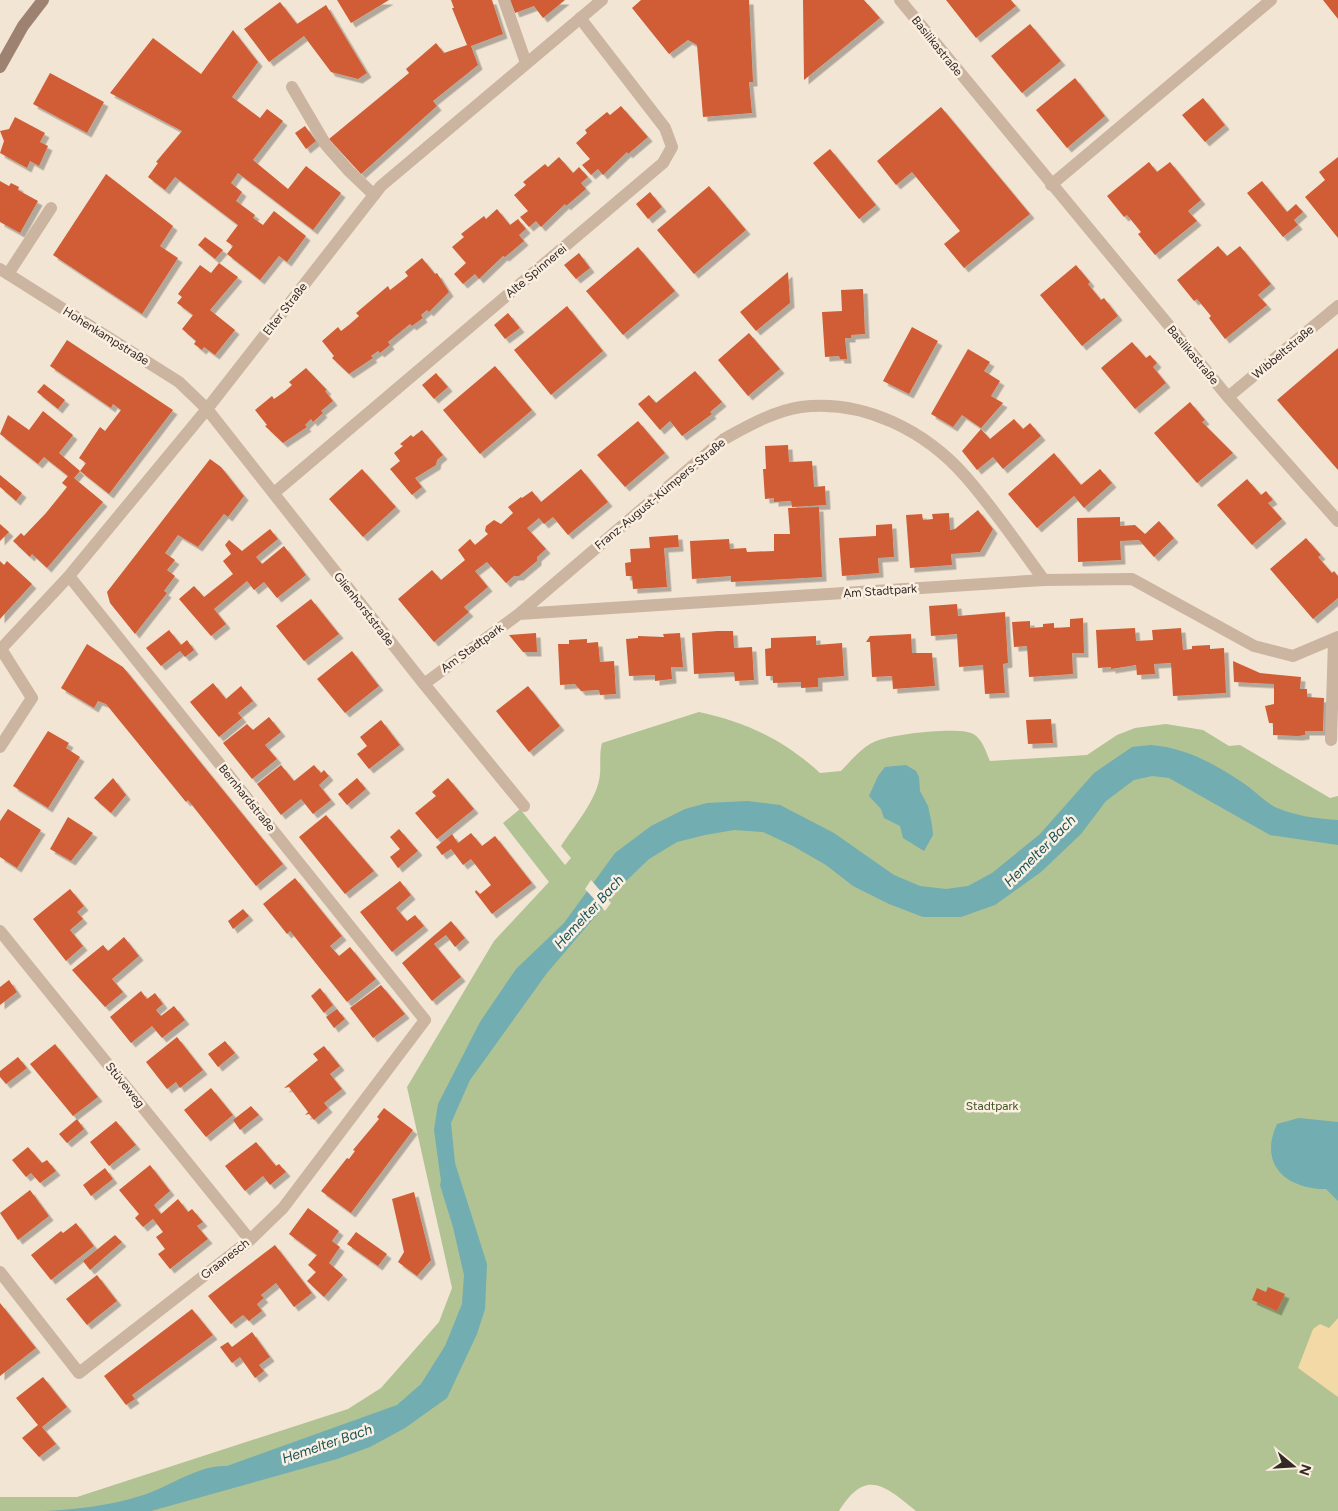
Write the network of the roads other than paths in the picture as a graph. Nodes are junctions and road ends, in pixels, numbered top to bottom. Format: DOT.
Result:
graph roads {
  1 [pos="43,0"];
  2 [pos="504,0"];
  3 [pos="602,0"];
  4 [pos="900,0"];
  5 [pos="1271,0"];
  6 [pos="580,18"];
  7 [pos="526,64"];
  8 [pos="0,67"];
  9 [pos="292,87"];
  10 [pos="1051,185"];
  11 [pos="374,195"];
  12 [pos="51,208"];
  13 [pos="4,271"];
  14 [pos="1338,306"];
  15 [pos="1228,397"];
  16 [pos="207,409"];
  17 [pos="274,494"];
  18 [pos="1338,521"];
  19 [pos="69,576"];
  20 [pos="1044,580"];
  21 [pos="519,614"];
  22 [pos="1336,639"];
  23 [pos="1,650"];
  24 [pos="424,684"];
  25 [pos="1332,740"];
  26 [pos="0,747"];
  27 [pos="524,806"];
  28 [pos="0,931"];
  29 [pos="425,1020"];
  30 [pos="250,1240"];
  31 [pos="0,1272"];
  1 -- 8 [label="main road"];
  2 -- 7 [label="street"];
  3 -- 6 [label="street, Elter Straße"];
  4 -- 10 [label="street, Basilikastraße"];
  5 -- 10 [label="street"];
  6 -- 7 [label="street, Elter Straße"];
  6 -- 17 [label="street, Alte Spinnerei"];
  7 -- 11 [label="street, Elter Straße"];
  9 -- 11 [label="street"];
  10 -- 15 [label="street, Basilikastraße"];
  11 -- 16 [label="street, Elter Straße"];
  12 -- 13 [label="street"];
  13 -- 16 [label="street, Hohenkampstraße"];
  14 -- 15 [label="street, Wibbeltstraße"];
  15 -- 18 [label="street, Basilikastraße"];
  16 -- 17 [label="street, Glienhorststraße"];
  16 -- 19 [label="street, Elter Straße"];
  17 -- 24 [label="street, Glienhorststraße"];
  19 -- 23 [label="street, Elter Straße"];
  19 -- 29 [label="street, Bernhardstraße"];
  20 -- 21 [label="street, Am Stadtpark"];
  20 -- 21 [label="street, Franz-August-Kümpers-Straße"];
  20 -- 22 [label="street, Am Stadtpark"];
  21 -- 24 [label="street, Am Stadtpark"];
  22 -- 25 [label="street"];
  23 -- 26 [label="street"];
  24 -- 27 [label="street, Glienhorststraße"];
  28 -- 30 [label="street, Stüveweg"];
  29 -- 30 [label="street, Graanesch"];
  30 -- 31 [label="street, Graanesch"];
}
